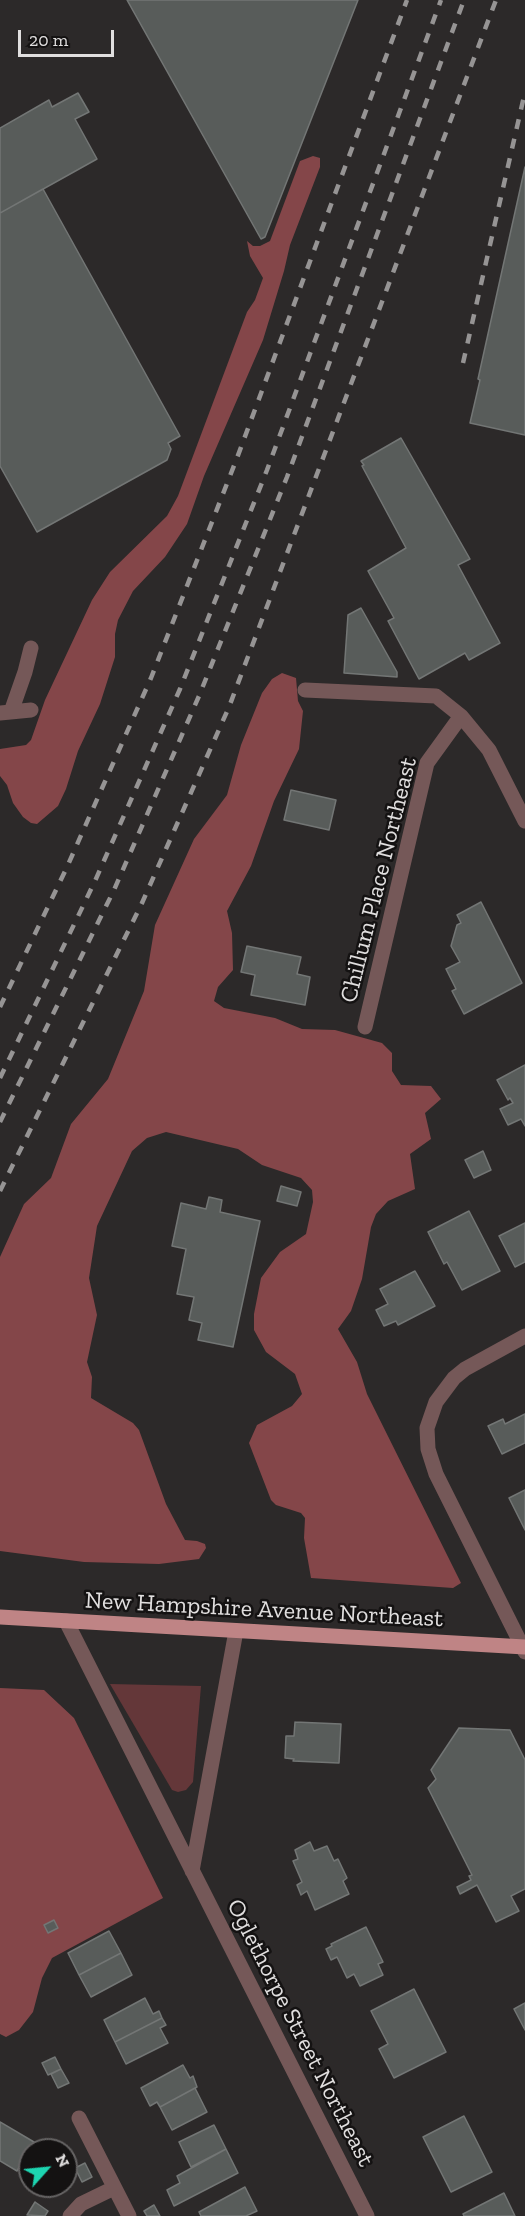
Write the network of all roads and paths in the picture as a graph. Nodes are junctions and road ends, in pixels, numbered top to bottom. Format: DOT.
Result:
graph roads {
  1 [pos="31,648"];
  2 [pos="305,690"];
  3 [pos="31,710"];
  4 [pos="6,712"];
  5 [pos="461,716"];
  6 [pos="525,821"];
  7 [pos="365,1027"];
  8 [pos="525,1336"];
  9 [pos="0,1617"];
  10 [pos="66,1622"];
  11 [pos="236,1631"];
  12 [pos="524,1648"];
  13 [pos="192,1871"];
  14 [pos="79,2118"];
  15 [pos="114,2188"];
  16 [pos="70,2216"];
  17 [pos="129,2216"];
  18 [pos="367,2216"];
  1 -- 4 [label="street"];
  2 -- 5 [label="street"];
  3 -- 4 [label="street"];
  5 -- 6 [label="street"];
  5 -- 7 [label="street, Chillum Place Northeast"];
  8 -- 12 [label="street"];
  9 -- 10 [label="main road, New Hampshire Avenue Northeast"];
  10 -- 11 [label="main road, New Hampshire Avenue Northeast"];
  10 -- 13 [label="street, Oglethorpe Street Northeast"];
  11 -- 12 [label="main road, New Hampshire Avenue Northeast"];
  11 -- 13 [label="street"];
  13 -- 18 [label="street, Oglethorpe Street Northeast"];
  14 -- 15 [label="street"];
  15 -- 16 [label="street"];
  15 -- 17 [label="street"];
}
